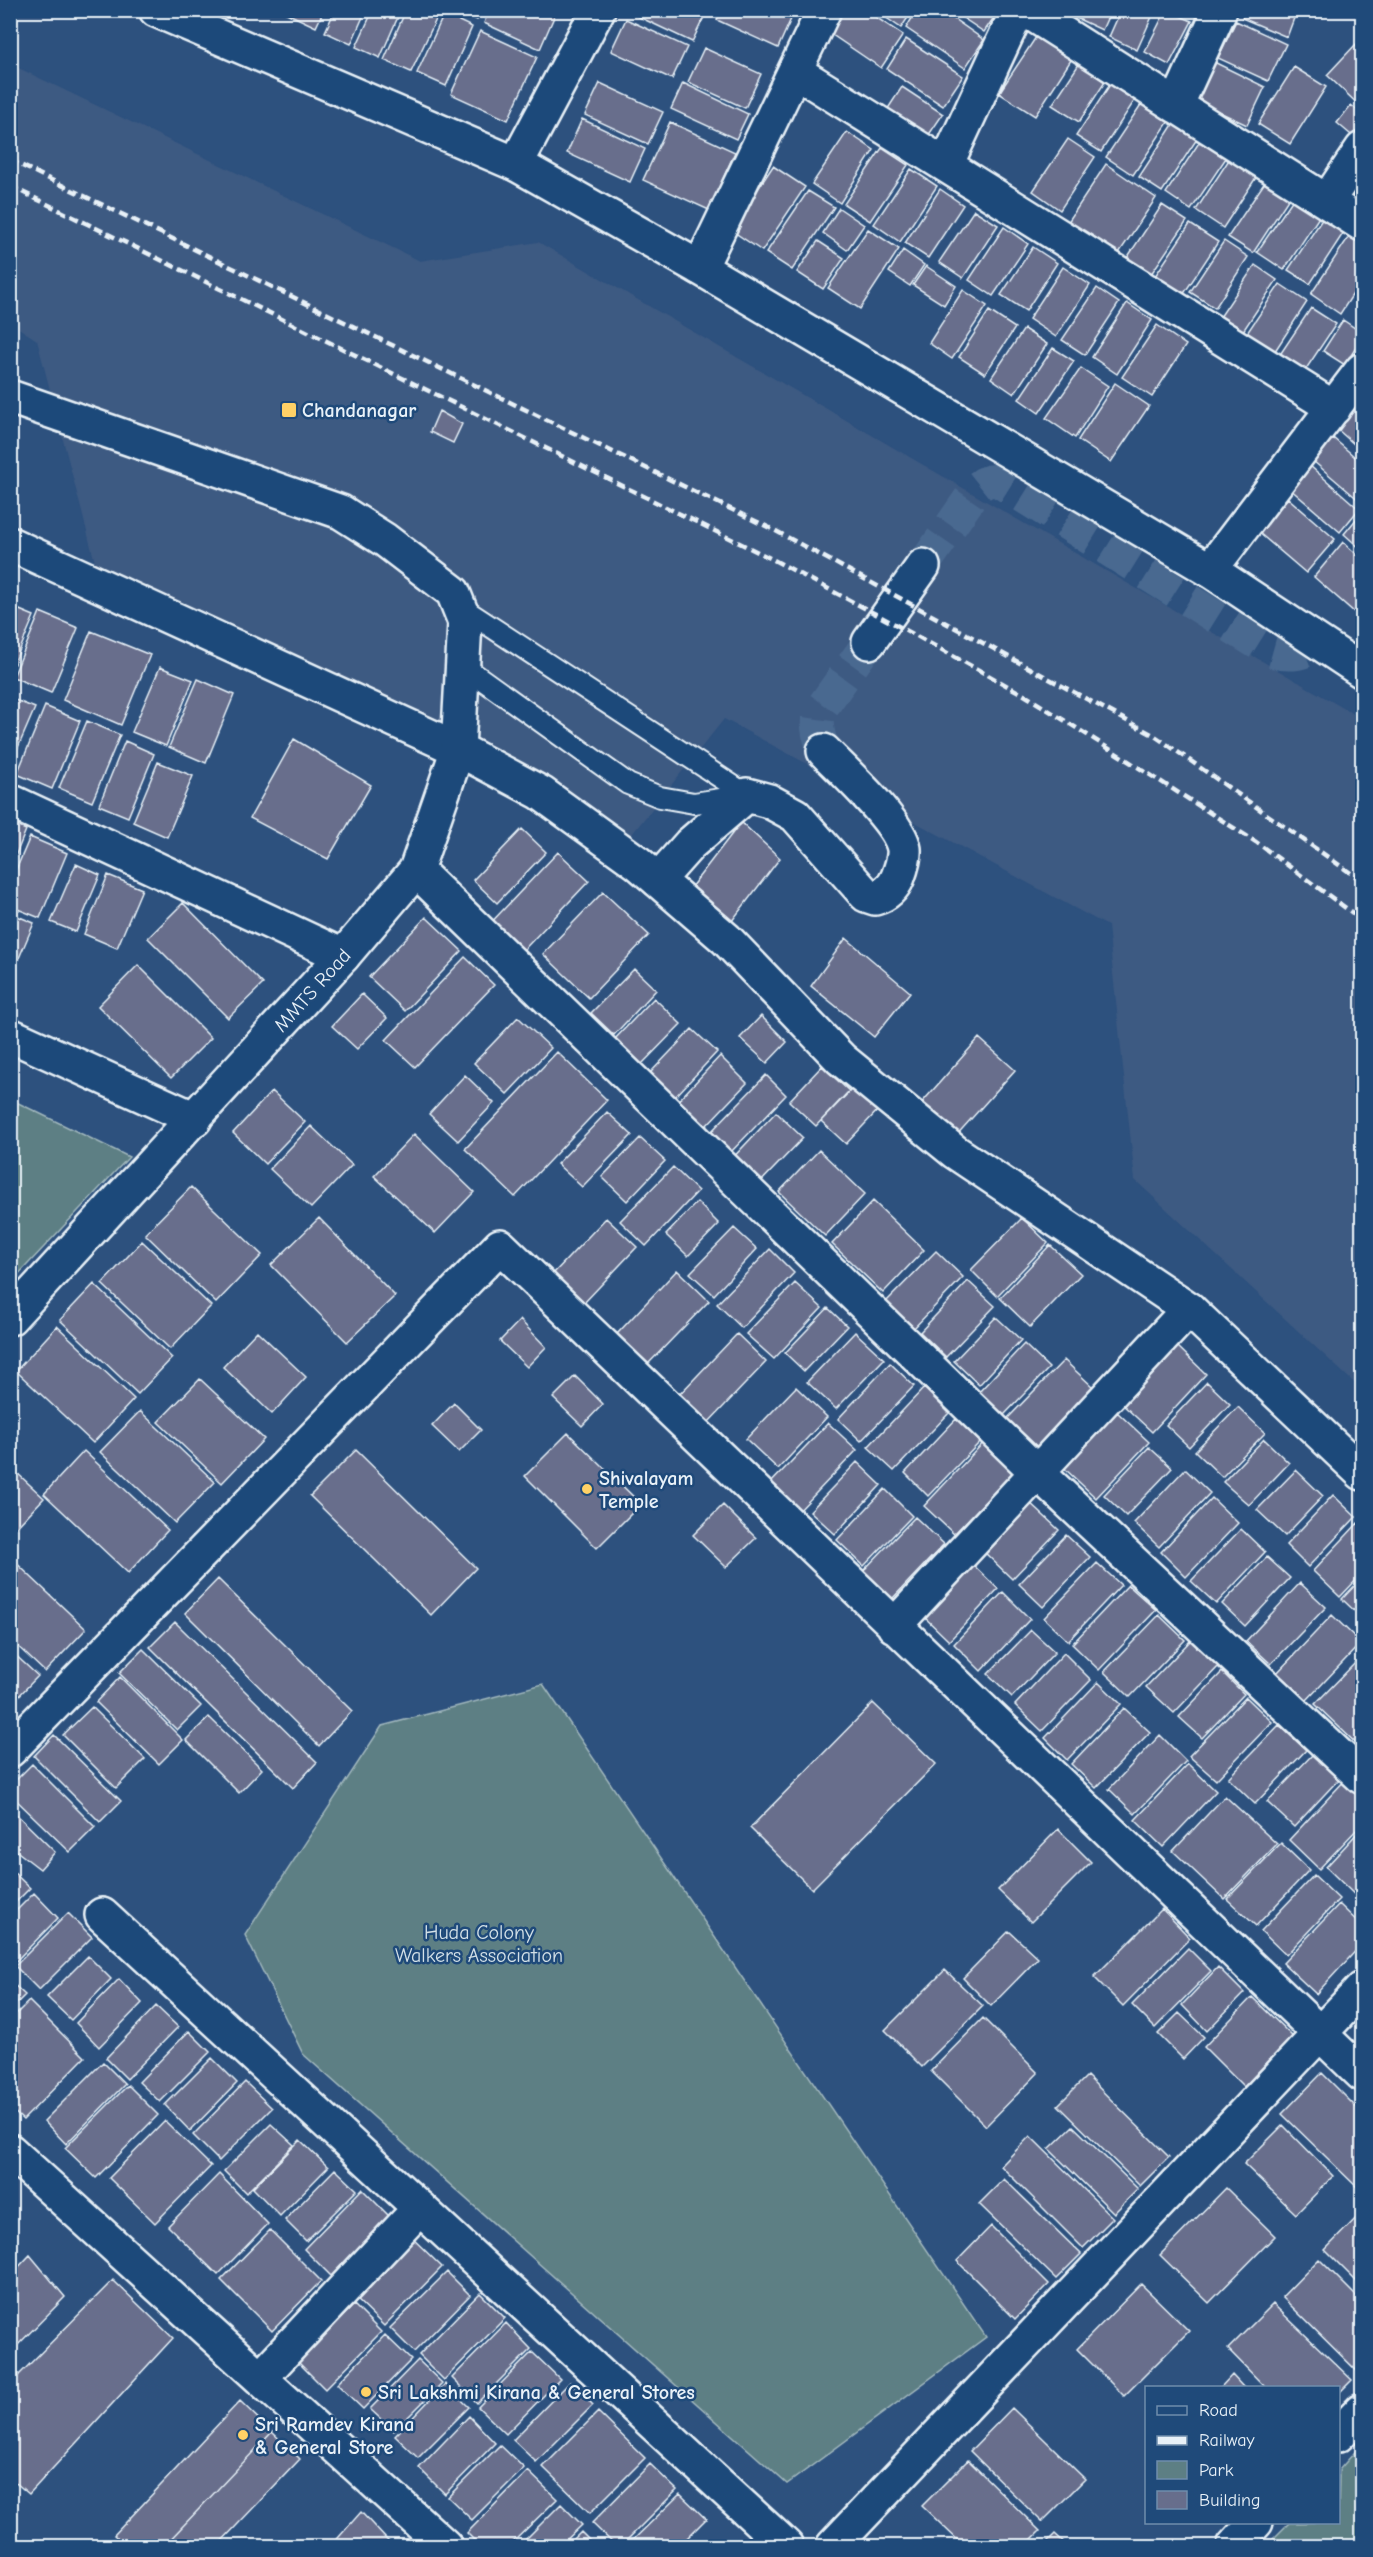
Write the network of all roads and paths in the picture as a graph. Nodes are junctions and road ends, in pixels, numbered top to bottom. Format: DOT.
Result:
graph roads {
  1 [pos="156,10"];
  2 [pos="598,10"];
  3 [pos="824,10"];
  4 [pos="1018,10"];
  5 [pos="1026,10"];
  6 [pos="1221,10"];
  7 [pos="795,71"];
  8 [pos="1176,106"];
  9 [pos="1362,149"];
  10 [pos="516,164"];
  11 [pos="946,165"];
  12 [pos="1327,201"];
  13 [pos="1362,224"];
  14 [pos="700,268"];
  15 [pos="1362,370"];
  16 [pos="10,397"];
  17 [pos="1334,408"];
  18 [pos="10,544"];
  19 [pos="923,566"];
  20 [pos="1210,570"];
  21 [pos="457,600"];
  22 [pos="869,642"];
  23 [pos="462,665"];
  24 [pos="1362,671"];
  25 [pos="458,749"];
  26 [pos="824,751"];
  27 [pos="747,795"];
  28 [pos="10,801"];
  29 [pos="416,870"];
  30 [pos="658,880"];
  31 [pos="343,956"];
  32 [pos="10,1035"];
  33 [pos="195,1119"];
  34 [pos="1189,1309"];
  35 [pos="10,1318"];
  36 [pos="1038,1473"];
  37 [pos="1362,1473"];
  38 [pos="894,1626"];
  39 [pos="10,1750"];
  40 [pos="1362,1777"];
  41 [pos="102,1915"];
  42 [pos="1362,1989"];
  43 [pos="1320,2034"];
  44 [pos="1362,2074"];
  45 [pos="10,2151"];
  46 [pos="420,2208"];
  47 [pos="260,2378"];
  48 [pos="1362,2410"];
  49 [pos="1340,2433"];
  50 [pos="1255,2524"];
  51 [pos="445,2547"];
  52 [pos="786,2547"];
  53 [pos="833,2547"];
  54 [pos="1234,2547"];
  1 -- 10 [label="street"];
  2 -- 10 [label="street"];
  3 -- 7 [label="street"];
  4 -- 11 [label="street"];
  5 -- 8 [label="street"];
  6 -- 8 [label="street"];
  7 -- 11 [label="street"];
  7 -- 14 [label="street"];
  8 -- 12 [label="street"];
  9 -- 12 [label="street"];
  10 -- 14 [label="street"];
  11 -- 17 [label="street"];
  12 -- 13 [label="street"];
  14 -- 20 [label="street"];
  15 -- 17 [label="street"];
  16 -- 21 [label="street"];
  17 -- 20 [label="street"];
  18 -- 25 [label="street"];
  19 -- 22 [label="street"];
  20 -- 24 [label="street"];
  21 -- 23 [label="street, MMTS Road"];
  21 -- 27 [label="lane"];
  23 -- 25 [label="street, MMTS Road"];
  23 -- 27 [label="lane"];
  25 -- 29 [label="street, MMTS Road"];
  25 -- 30 [label="street"];
  26 -- 27 [label="street"];
  27 -- 30 [label="street"];
  28 -- 31 [label="street"];
  29 -- 31 [label="street, MMTS Road"];
  29 -- 36 [label="street"];
  30 -- 34 [label="street"];
  31 -- 33 [label="street, MMTS Road"];
  32 -- 33 [label="street"];
  33 -- 35 [label="street, MMTS Road"];
  34 -- 36 [label="street"];
  34 -- 37 [label="street"];
  36 -- 38 [label="street"];
  36 -- 40 [label="street"];
  38 -- 39 [label="street"];
  38 -- 43 [label="street"];
  41 -- 46 [label="street"];
  42 -- 43 [label="street"];
  43 -- 44 [label="street"];
  43 -- 53 [label="street"];
  45 -- 47 [label="street"];
  46 -- 47 [label="street"];
  46 -- 52 [label="street"];
  47 -- 51 [label="street"];
  48 -- 49 [label="street"];
  50 -- 54 [label="street"];
}
